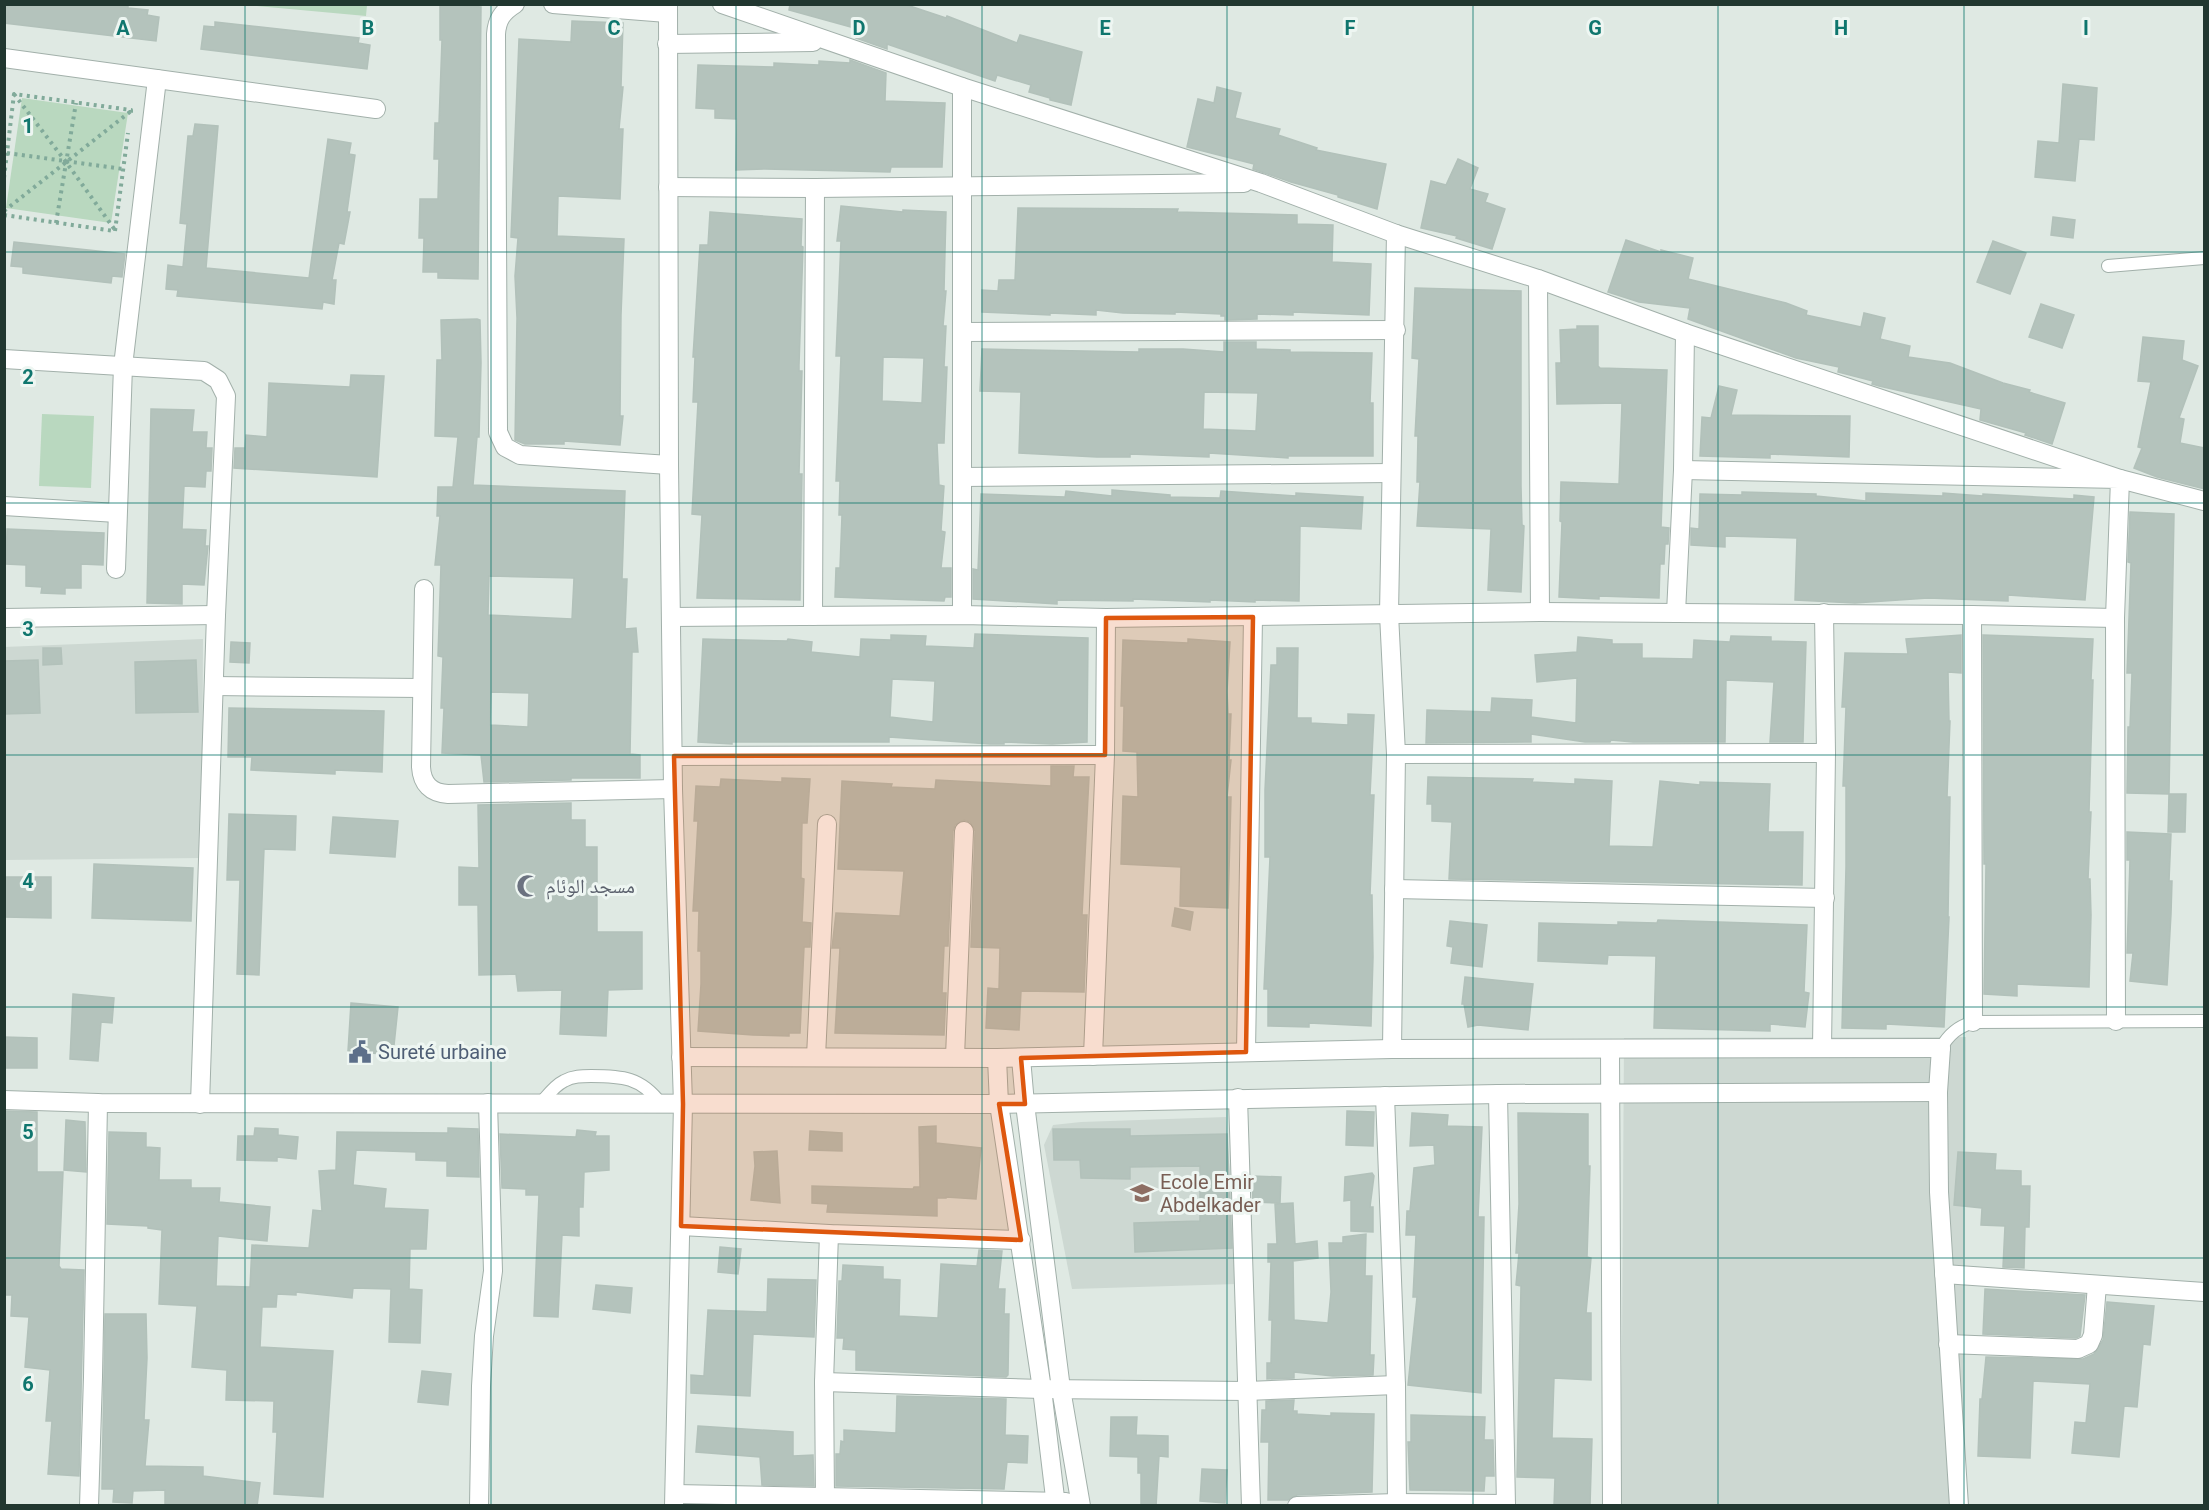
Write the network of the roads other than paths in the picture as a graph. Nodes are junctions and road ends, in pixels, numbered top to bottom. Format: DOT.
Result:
graph roads {
  1 [pos="515,4"];
  2 [pos="553,4"];
  3 [pos="722,4"];
  4 [pos="668,9"];
  5 [pos="827,42"];
  6 [pos="667,44"];
  7 [pos="4,58"];
  8 [pos="157,79"];
  9 [pos="962,87"];
  10 [pos="376,109"];
  11 [pos="1261,183"];
  12 [pos="962,186"];
  13 [pos="668,187"];
  14 [pos="815,188"];
  15 [pos="1396,234"];
  16 [pos="2205,258"];
  17 [pos="2108,266"];
  18 [pos="1538,279"];
  19 [pos="1396,330"];
  20 [pos="962,332"];
  21 [pos="1685,333"];
  22 [pos="4,359"];
  23 [pos="123,366"];
  24 [pos="669,465"];
  25 [pos="1683,470"];
  26 [pos="1390,473"];
  27 [pos="962,477"];
  28 [pos="2120,479"];
  29 [pos="2205,501"];
  30 [pos="4,506"];
  31 [pos="117,513"];
  32 [pos="116,569"];
  33 [pos="424,589"];
  34 [pos="1540,612"];
  35 [pos="1676,613"];
  36 [pos="1824,613"];
  37 [pos="1389,614"];
  38 [pos="216,615"];
  39 [pos="962,615"];
  40 [pos="1972,615"];
  41 [pos="671,616"];
  42 [pos="813,616"];
  43 [pos="1253,617"];
  44 [pos="4,618"];
  45 [pos="1106,618"];
  46 [pos="2115,618"];
  47 [pos="214,686"];
  48 [pos="422,688"];
  49 [pos="1826,753"];
  50 [pos="1396,754"];
  51 [pos="1106,755"];
  52 [pos="674,756"];
  53 [pos="673,789"];
  54 [pos="827,824"];
  55 [pos="964,831"];
  56 [pos="1394,889"];
  57 [pos="1825,898"];
  58 [pos="2116,1021"];
  59 [pos="2205,1021"];
  60 [pos="1973,1022"];
  61 [pos="1822,1048"];
  62 [pos="1941,1048"];
  63 [pos="1392,1049"];
  64 [pos="1610,1049"];
  65 [pos="1246,1052"];
  66 [pos="1093,1056"];
  67 [pos="681,1057"];
  68 [pos="816,1057"];
  69 [pos="955,1057"];
  70 [pos="997,1058"];
  71 [pos="1021,1058"];
  72 [pos="1938,1092"];
  73 [pos="1610,1093"];
  74 [pos="1498,1094"];
  75 [pos="1385,1096"];
  76 [pos="1238,1098"];
  77 [pos="4,1100"];
  78 [pos="98,1103"];
  79 [pos="488,1103"];
  80 [pos="200,1104"];
  81 [pos="541,1104"];
  82 [pos="661,1104"];
  83 [pos="683,1104"];
  84 [pos="999,1104"];
  85 [pos="1025,1104"];
  86 [pos="681,1226"];
  87 [pos="829,1234"];
  88 [pos="1021,1240"];
  89 [pos="1944,1274"];
  90 [pos="2097,1285"];
  91 [pos="2205,1292"];
  92 [pos="1948,1344"];
  93 [pos="824,1382"];
  94 [pos="1396,1385"];
  95 [pos="1042,1389"];
  96 [pos="1061,1389"];
  97 [pos="1247,1390"];
  98 [pos="825,1498"];
  99 [pos="675,1500"];
  100 [pos="1397,1503"];
  101 [pos="1056,1504"];
  102 [pos="1081,1504"];
  103 [pos="1506,1504"];
  104 [pos="89,1506"];
  105 [pos="479,1506"];
  106 [pos="1251,1506"];
  107 [pos="1297,1506"];
  108 [pos="1612,1506"];
  109 [pos="1959,1506"];
  1 -- 24 [label="street"];
  2 -- 4 [label="street"];
  3 -- 5 [label="street"];
  4 -- 6 [label="street"];
  5 -- 6 [label="street"];
  5 -- 9 [label="street"];
  6 -- 13 [label="street"];
  7 -- 8 [label="street"];
  8 -- 10 [label="street"];
  8 -- 23 [label="street"];
  9 -- 11 [label="street"];
  9 -- 12 [label="street"];
  11 -- 12 [label="street"];
  11 -- 15 [label="street"];
  12 -- 14 [label="street"];
  12 -- 20 [label="street"];
  13 -- 14 [label="street"];
  13 -- 24 [label="street"];
  14 -- 42 [label="street"];
  15 -- 18 [label="street"];
  15 -- 19 [label="street"];
  16 -- 17 [label="lane"];
  18 -- 21 [label="street"];
  18 -- 34 [label="street"];
  19 -- 20 [label="street"];
  19 -- 26 [label="street"];
  20 -- 27 [label="street"];
  21 -- 25 [label="street"];
  21 -- 28 [label="street"];
  22 -- 23 [label="street"];
  23 -- 31 [label="street"];
  23 -- 38 [label="street"];
  24 -- 41 [label="street"];
  25 -- 28 [label="street"];
  25 -- 35 [label="street"];
  26 -- 27 [label="street"];
  26 -- 37 [label="street"];
  27 -- 39 [label="street"];
  28 -- 29 [label="street"];
  28 -- 46 [label="street"];
  30 -- 31 [label="street"];
  31 -- 32 [label="street"];
  33 -- 48 [label="street"];
  34 -- 35 [label="street"];
  34 -- 37 [label="street"];
  35 -- 36 [label="street"];
  36 -- 40 [label="street"];
  36 -- 49 [label="street"];
  37 -- 43 [label="street"];
  37 -- 50 [label="street"];
  38 -- 44 [label="street"];
  38 -- 47 [label="street"];
  39 -- 42 [label="street"];
  39 -- 45 [label="street"];
  40 -- 46 [label="street"];
  40 -- 60 [label="street"];
  41 -- 42 [label="street"];
  41 -- 52 [label="street"];
  43 -- 45 [label="street"];
  43 -- 65 [label="street"];
  45 -- 51 [label="street"];
  46 -- 58 [label="street"];
  47 -- 48 [label="street"];
  47 -- 80 [label="street"];
  48 -- 53 [label="street"];
  49 -- 50 [label="street"];
  49 -- 57 [label="street"];
  50 -- 56 [label="street"];
  51 -- 52 [label="street"];
  51 -- 66 [label="street"];
  52 -- 53 [label="street"];
  53 -- 67 [label="street"];
  54 -- 68 [label="street"];
  55 -- 69 [label="street"];
  56 -- 57 [label="street"];
  56 -- 63 [label="street"];
  57 -- 61 [label="street"];
  58 -- 59 [label="lane"];
  58 -- 60 [label="lane"];
  60 -- 62 [label="lane"];
  61 -- 62 [label="street"];
  61 -- 64 [label="street"];
  62 -- 72 [label="street"];
  63 -- 64 [label="street"];
  63 -- 65 [label="street"];
  64 -- 73 [label="street"];
  65 -- 66 [label="street"];
  66 -- 71 [label="street"];
  67 -- 68 [label="street"];
  67 -- 83 [label="street"];
  68 -- 69 [label="street"];
  69 -- 70 [label="street"];
  70 -- 71 [label="street"];
  70 -- 84 [label="street"];
  71 -- 85 [label="street"];
  72 -- 73 [label="street"];
  72 -- 89 [label="street"];
  73 -- 74 [label="street"];
  73 -- 108 [label="street"];
  74 -- 75 [label="street"];
  74 -- 103 [label="street"];
  75 -- 76 [label="street"];
  75 -- 94 [label="street"];
  76 -- 85 [label="street"];
  76 -- 97 [label="street"];
  77 -- 78 [label="street"];
  78 -- 80 [label="street"];
  78 -- 104 [label="street"];
  79 -- 80 [label="street"];
  79 -- 81 [label="street"];
  79 -- 105 [label="street"];
  81 -- 82 [label="street"];
  81 -- 82 [label="lane"];
  82 -- 83 [label="street"];
  83 -- 84 [label="street"];
  83 -- 86 [label="street"];
  84 -- 85 [label="street"];
  84 -- 88 [label="street"];
  85 -- 96 [label="street"];
  86 -- 87 [label="street"];
  86 -- 99 [label="street"];
  87 -- 88 [label="street"];
  87 -- 93 [label="street"];
  88 -- 95 [label="street"];
  89 -- 90 [label="street"];
  89 -- 92 [label="street"];
  90 -- 91 [label="street"];
  90 -- 92 [label="street"];
  92 -- 109 [label="street"];
  93 -- 95 [label="street"];
  93 -- 98 [label="street"];
  94 -- 97 [label="street"];
  94 -- 100 [label="street"];
  95 -- 96 [label="street"];
  95 -- 101 [label="street"];
  96 -- 97 [label="street"];
  96 -- 102 [label="street"];
  97 -- 106 [label="street"];
  98 -- 99 [label="street"];
  98 -- 101 [label="street"];
  100 -- 103 [label="street"];
  100 -- 107 [label="street"];
  101 -- 102 [label="street"];
}
